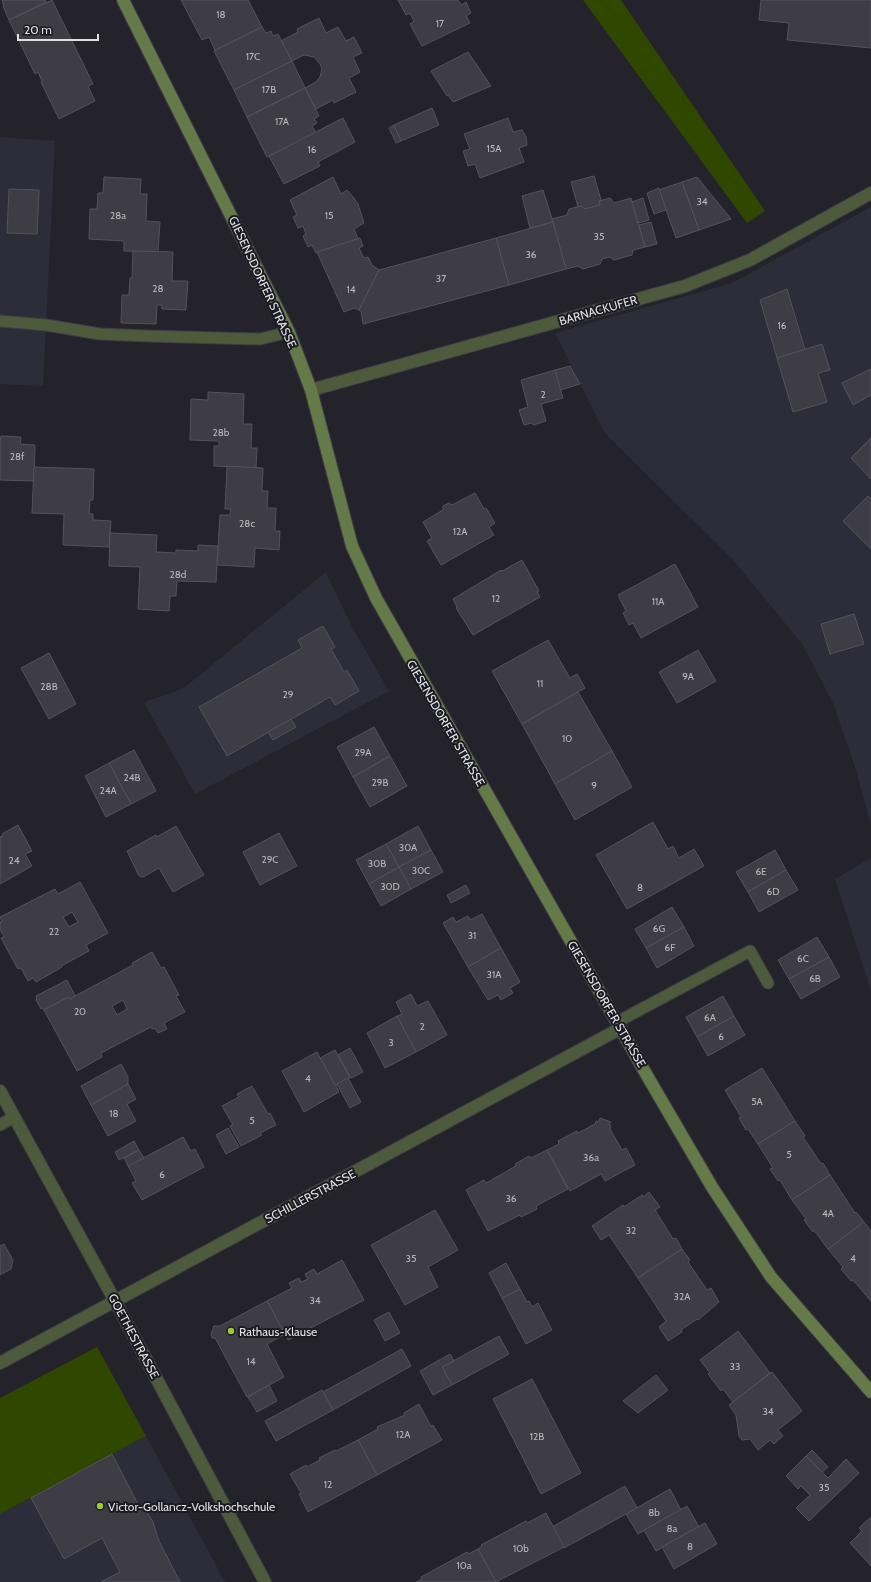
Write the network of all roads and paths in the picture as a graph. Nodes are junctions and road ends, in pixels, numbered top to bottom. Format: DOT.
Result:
graph roads {
  1 [pos="123,0"];
  2 [pos="871,193"];
  3 [pos="0,320"];
  4 [pos="290,332"];
  5 [pos="311,390"];
  6 [pos="768,983"];
  7 [pos="619,1025"];
  8 [pos="0,1091"];
  9 [pos="14,1117"];
  10 [pos="0,1125"];
  11 [pos="115,1301"];
  12 [pos="0,1363"];
  13 [pos="871,1392"];
  14 [pos="265,1582"];
  1 -- 4 [label="street, GIESENSDORFER STRASSE"];
  2 -- 5 [label="street, BARNACKUFER"];
  3 -- 4 [label="lane"];
  4 -- 5 [label="street, GIESENSDORFER STRASSE"];
  5 -- 7 [label="street, GIESENSDORFER STRASSE"];
  6 -- 7 [label="lane"];
  7 -- 11 [label="street, SCHILLERSTRASSE"];
  7 -- 13 [label="street, GIESENSDORFER STRASSE"];
  8 -- 9 [label="street, GOETHESTRASSE"];
  9 -- 10 [label="lane"];
  9 -- 11 [label="street, GOETHESTRASSE"];
  11 -- 12 [label="street, SCHILLERSTRASSE"];
  11 -- 14 [label="street, GOETHESTRASSE"];
}
